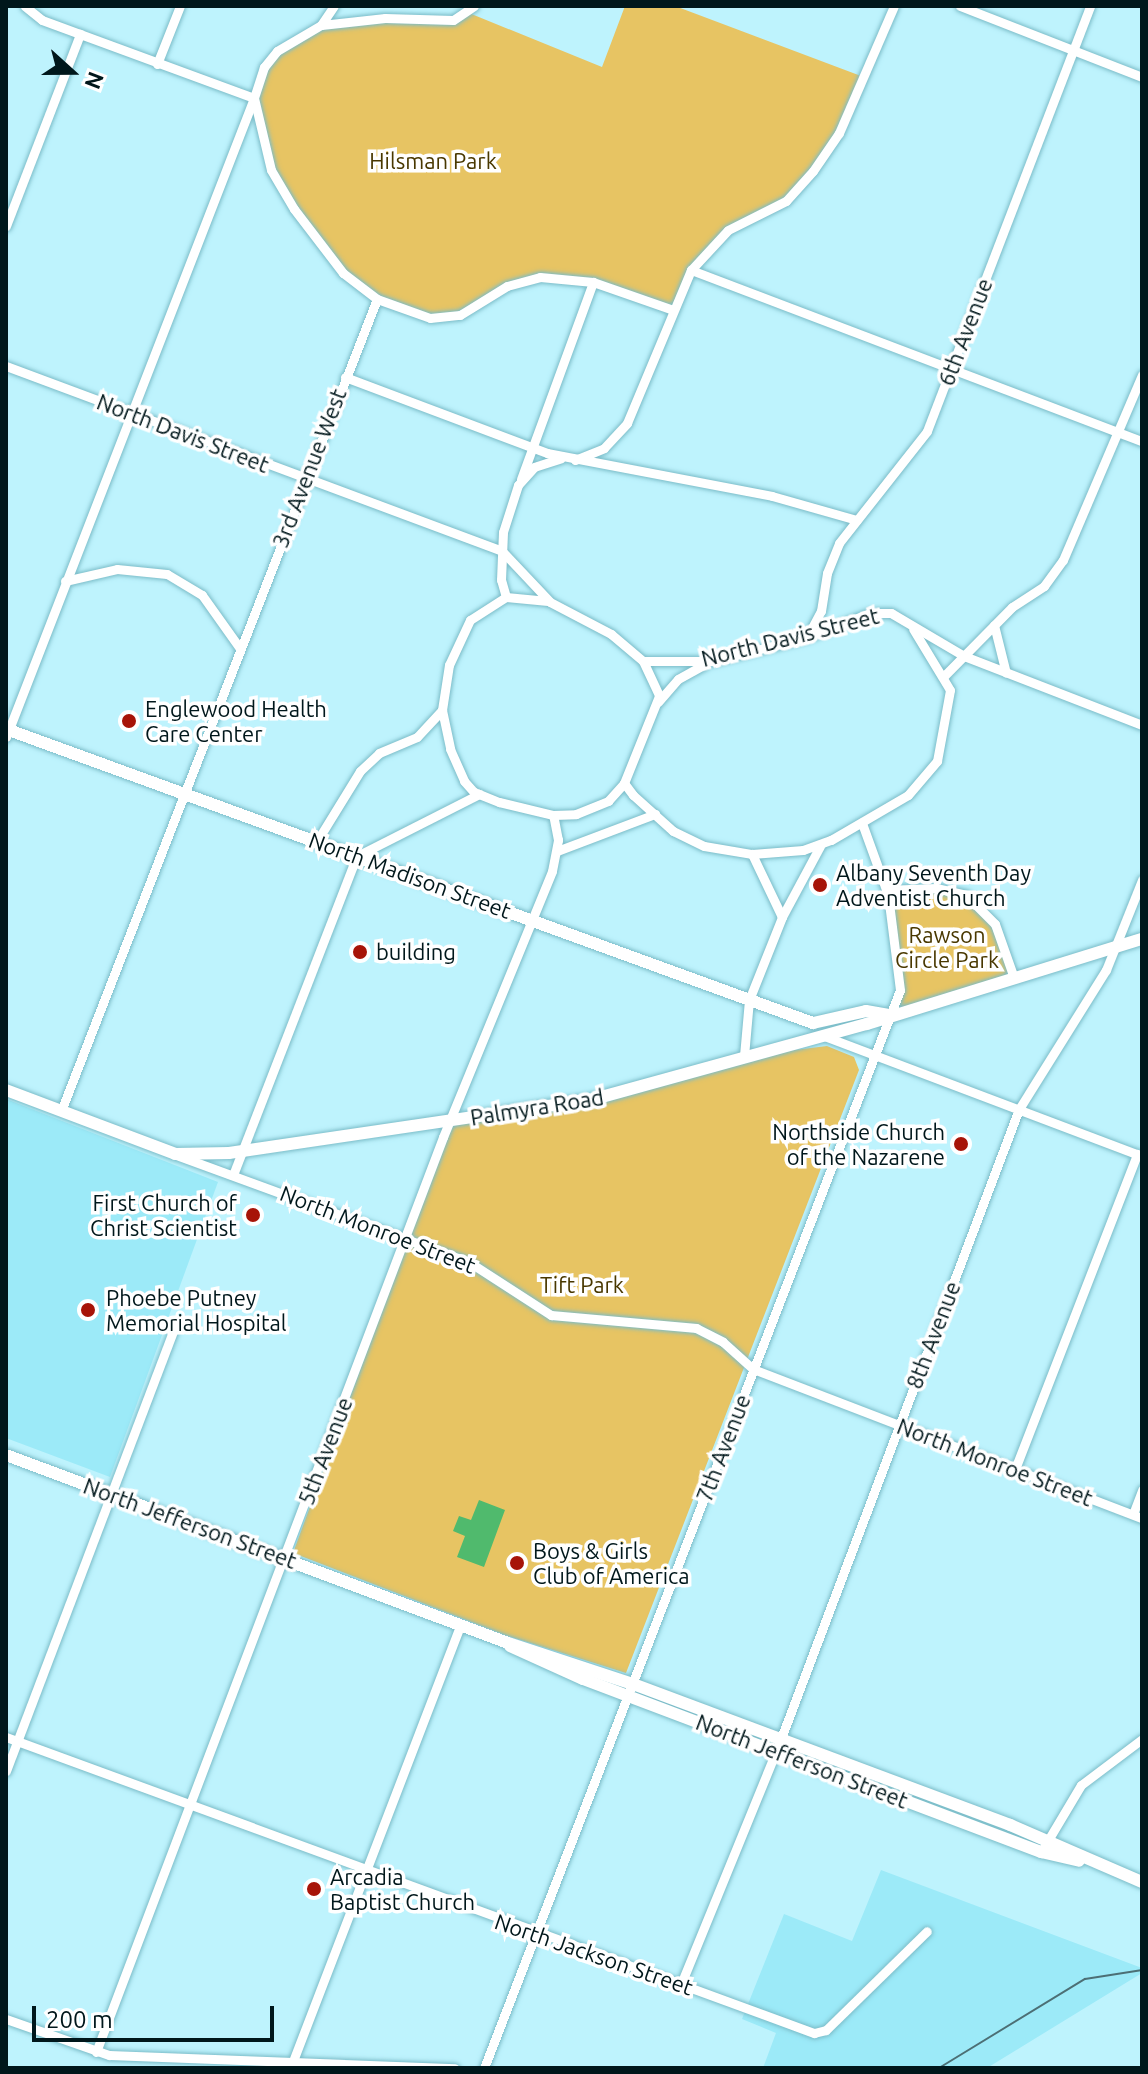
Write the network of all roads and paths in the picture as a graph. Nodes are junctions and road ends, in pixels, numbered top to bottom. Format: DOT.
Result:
graph roads {
  1 [pos="180,6"];
  2 [pos="334,6"];
  3 [pos="474,6"];
  4 [pos="894,6"];
  5 [pos="960,6"];
  6 [pos="1090,6"];
  7 [pos="27,7"];
  8 [pos="321,25"];
  9 [pos="80,34"];
  10 [pos="1073,49"];
  11 [pos="157,64"];
  12 [pos="1142,77"];
  13 [pos="254,98"];
  14 [pos="6,226"];
  15 [pos="691,270"];
  16 [pos="593,282"];
  17 [pos="377,299"];
  18 [pos="673,310"];
  19 [pos="6,366"];
  20 [pos="952,368"];
  21 [pos="1142,375"];
  22 [pos="345,377"];
  23 [pos="129,413"];
  24 [pos="1120,433"];
  25 [pos="1142,441"];
  26 [pos="532,448"];
  27 [pos="564,457"];
  28 [pos="575,460"];
  29 [pos="304,479"];
  30 [pos="521,479"];
  31 [pos="857,520"];
  32 [pos="502,551"];
  33 [pos="65,581"];
  34 [pos="506,597"];
  35 [pos="550,602"];
  36 [pos="905,620"];
  37 [pos="994,625"];
  38 [pos="807,637"];
  39 [pos="239,647"];
  40 [pos="964,656"];
  41 [pos="643,661"];
  42 [pos="713,661"];
  43 [pos="1006,673"];
  44 [pos="943,677"];
  45 [pos="658,702"];
  46 [pos="442,710"];
  47 [pos="1142,725"];
  48 [pos="7,732"];
  49 [pos="624,783"];
  50 [pos="183,792"];
  51 [pos="479,794"];
  52 [pos="655,814"];
  53 [pos="553,815"];
  54 [pos="862,823"];
  55 [pos="317,841"];
  56 [pos="822,844"];
  57 [pos="557,851"];
  58 [pos="752,854"];
  59 [pos="357,856"];
  60 [pos="1142,880"];
  61 [pos="886,890"];
  62 [pos="782,917"];
  63 [pos="529,919"];
  64 [pos="1142,939"];
  65 [pos="1118,945"];
  66 [pos="1014,978"];
  67 [pos="749,1000"];
  68 [pos="889,1015"];
  69 [pos="813,1023"];
  70 [pos="824,1036"];
  71 [pos="744,1056"];
  72 [pos="873,1056"];
  73 [pos="6,1090"];
  74 [pos="1019,1109"];
  75 [pos="61,1111"];
  76 [pos="450,1120"];
  77 [pos="243,1150"];
  78 [pos="175,1154"];
  79 [pos="1139,1155"];
  80 [pos="233,1175"];
  81 [pos="405,1240"];
  82 [pos="173,1332"];
  83 [pos="753,1369"];
  84 [pos="898,1426"];
  85 [pos="6,1455"];
  86 [pos="1015,1469"];
  87 [pos="1142,1490"];
  88 [pos="110,1494"];
  89 [pos="1137,1516"];
  90 [pos="284,1558"];
  91 [pos="460,1625"];
  92 [pos="631,1690"];
  93 [pos="6,1737"];
  94 [pos="1142,1739"];
  95 [pos="18,1741"];
  96 [pos="779,1745"];
  97 [pos="6,1771"];
  98 [pos="190,1806"];
  99 [pos="1044,1846"];
  100 [pos="364,1871"];
  101 [pos="1142,1882"];
  102 [pos="927,1931"];
  103 [pos="537,1934"];
  104 [pos="681,1984"];
  105 [pos="6,2019"];
  106 [pos="96,2052"];
  107 [pos="293,2061"];
  108 [pos="455,2068"];
  109 [pos="484,2068"];
  1 -- 11 [label="street"];
  2 -- 8 [label="street"];
  3 -- 8 [label="street"];
  4 -- 15 [label="street"];
  5 -- 10 [label="street"];
  6 -- 10 [label="street, 6th Avenue"];
  7 -- 9 [label="street"];
  8 -- 13 [label="street"];
  9 -- 11 [label="street"];
  9 -- 14 [label="street"];
  10 -- 12 [label="street"];
  10 -- 20 [label="street, 6th Avenue"];
  11 -- 13 [label="street"];
  13 -- 17 [label="street"];
  13 -- 23 [label="street"];
  15 -- 18 [label="street"];
  15 -- 20 [label="street"];
  16 -- 17 [label="street"];
  16 -- 18 [label="street"];
  16 -- 26 [label="street"];
  17 -- 22 [label="street, 3rd Avenue West"];
  18 -- 28 [label="street"];
  19 -- 23 [label="street, North Davis Street"];
  20 -- 24 [label="street"];
  20 -- 31 [label="street, 6th Avenue"];
  21 -- 24 [label="street"];
  22 -- 26 [label="street"];
  22 -- 29 [label="street, 3rd Avenue West"];
  23 -- 29 [label="street, North Davis Street"];
  23 -- 33 [label="street"];
  24 -- 25 [label="street"];
  24 -- 37 [label="street"];
  26 -- 27 [label="street"];
  26 -- 30 [label="street"];
  27 -- 28 [label="street"];
  27 -- 30 [label="street"];
  28 -- 31 [label="street"];
  29 -- 32 [label="street, North Davis Street"];
  29 -- 39 [label="street, 3rd Avenue West"];
  30 -- 32 [label="street"];
  31 -- 38 [label="street, 6th Avenue"];
  32 -- 34 [label="street"];
  32 -- 35 [label="street, North Davis Street"];
  33 -- 39 [label="street"];
  33 -- 48 [label="street"];
  34 -- 35 [label="street"];
  34 -- 46 [label="street"];
  35 -- 41 [label="street, North Davis Street"];
  36 -- 38 [label="street, North Davis Street"];
  36 -- 40 [label="street, North Davis Street"];
  36 -- 44 [label="street"];
  37 -- 40 [label="street"];
  37 -- 43 [label="street"];
  38 -- 42 [label="street, North Davis Street"];
  39 -- 50 [label="street, 3rd Avenue West"];
  40 -- 43 [label="street, North Davis Street"];
  40 -- 44 [label="street"];
  41 -- 42 [label="street, North Davis Street"];
  41 -- 45 [label="street"];
  42 -- 45 [label="street"];
  43 -- 47 [label="street, North Davis Street"];
  44 -- 54 [label="street"];
  45 -- 49 [label="street"];
  46 -- 51 [label="street"];
  46 -- 55 [label="street"];
  48 -- 50 [label="main road, North Madison Street"];
  49 -- 52 [label="street"];
  49 -- 53 [label="street"];
  50 -- 55 [label="main road, North Madison Street"];
  50 -- 75 [label="street, 3rd Avenue West"];
  51 -- 53 [label="street"];
  51 -- 59 [label="street"];
  52 -- 57 [label="street"];
  52 -- 58 [label="street"];
  53 -- 57 [label="street, 5th Avenue"];
  54 -- 56 [label="street"];
  54 -- 61 [label="street, 7th Avenue"];
  55 -- 59 [label="main road, North Madison Street"];
  56 -- 58 [label="street"];
  56 -- 62 [label="street"];
  57 -- 63 [label="street, 5th Avenue"];
  58 -- 62 [label="street"];
  59 -- 63 [label="main road, North Madison Street"];
  59 -- 77 [label="street"];
  60 -- 65 [label="street, 8th Avenue"];
  61 -- 66 [label="street"];
  61 -- 68 [label="street, 7th Avenue"];
  62 -- 67 [label="street"];
  63 -- 67 [label="main road, North Madison Street"];
  63 -- 76 [label="street, 5th Avenue"];
  64 -- 65 [label="main road, Palmyra Road"];
  65 -- 66 [label="main road, Palmyra Road"];
  65 -- 74 [label="street, 8th Avenue"];
  66 -- 68 [label="main road, Palmyra Road"];
  67 -- 69 [label="main road, North Madison Street"];
  67 -- 71 [label="street"];
  68 -- 69 [label="main road, Palmyra Road"];
  68 -- 70 [label="main road, Palmyra Road"];
  68 -- 72 [label="street, 7th Avenue"];
  70 -- 71 [label="main road, Palmyra Road"];
  70 -- 72 [label="street"];
  71 -- 76 [label="main road, Palmyra Road"];
  72 -- 74 [label="street"];
  72 -- 83 [label="street, 7th Avenue"];
  73 -- 75 [label="main road, North Monroe Street"];
  74 -- 79 [label="street"];
  74 -- 84 [label="street, 8th Avenue"];
  75 -- 78 [label="main road, North Monroe Street"];
  76 -- 77 [label="main road, Palmyra Road"];
  76 -- 81 [label="street, 5th Avenue"];
  77 -- 78 [label="main road, Palmyra Road"];
  77 -- 80 [label="street"];
  78 -- 80 [label="street, North Monroe Street"];
  79 -- 86 [label="street"];
  80 -- 81 [label="street, North Monroe Street"];
  81 -- 83 [label="street, North Monroe Street"];
  81 -- 90 [label="street, 5th Avenue"];
  82 -- 88 [label="street"];
  83 -- 84 [label="street, North Monroe Street"];
  83 -- 92 [label="street, 7th Avenue"];
  84 -- 86 [label="street, North Monroe Street"];
  84 -- 96 [label="street, 8th Avenue"];
  85 -- 88 [label="main road, North Jefferson Street"];
  86 -- 89 [label="street, North Monroe Street"];
  87 -- 89 [label="street"];
  88 -- 90 [label="main road, North Jefferson Street"];
  88 -- 95 [label="street"];
  90 -- 91 [label="main road, North Jefferson Street"];
  90 -- 98 [label="street, 5th Avenue"];
  91 -- 92 [label="main road, North Jefferson Street"];
  91 -- 100 [label="street"];
  92 -- 96 [label="main road, North Jefferson Street"];
  92 -- 103 [label="street, 7th Avenue"];
  93 -- 95 [label="street, North Jackson Street"];
  94 -- 99 [label="street"];
  95 -- 97 [label="street"];
  95 -- 98 [label="street, North Jackson Street"];
  96 -- 99 [label="main road, North Jefferson Street"];
  96 -- 104 [label="street, 8th Avenue"];
  98 -- 100 [label="street, North Jackson Street"];
  98 -- 106 [label="street, 5th Avenue"];
  99 -- 101 [label="main road, North Jefferson Street"];
  100 -- 103 [label="street, North Jackson Street"];
  100 -- 107 [label="street"];
  102 -- 104 [label="street, North Jackson Street"];
  103 -- 104 [label="street, North Jackson Street"];
  103 -- 109 [label="street, 7th Avenue"];
  105 -- 106 [label="street"];
  106 -- 107 [label="street"];
  107 -- 108 [label="street"];
}
